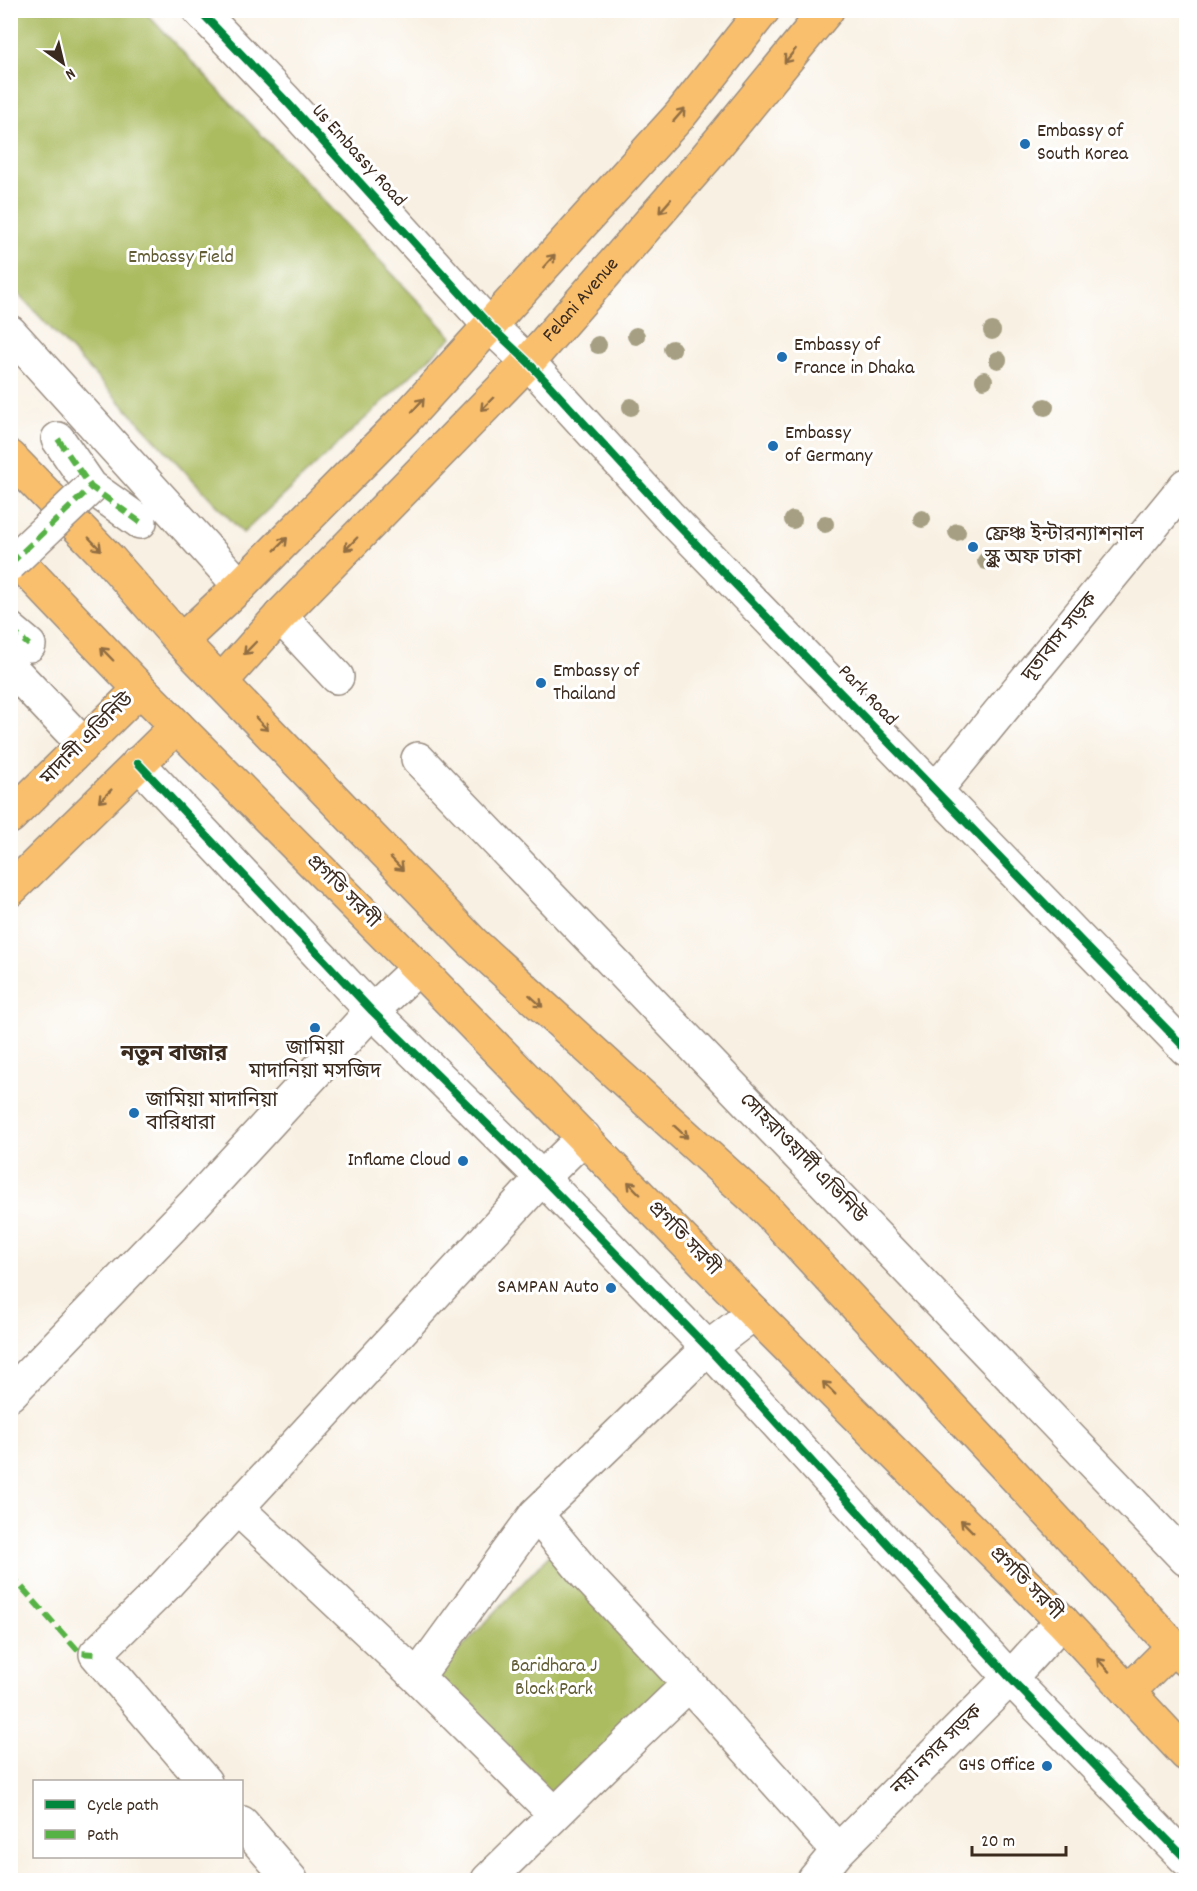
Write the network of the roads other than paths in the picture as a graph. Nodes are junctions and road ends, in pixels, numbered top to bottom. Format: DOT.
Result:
graph roads {
  1 [pos="199,10"];
  2 [pos="763,10"];
  3 [pos="827,10"];
  4 [pos="490,326"];
  5 [pos="10,332"];
  6 [pos="528,362"];
  7 [pos="58,439"];
  8 [pos="10,457"];
  9 [pos="1186,485"];
  10 [pos="91,487"];
  11 [pos="140,522"];
  12 [pos="10,553"];
  13 [pos="10,564"];
  14 [pos="240,586"];
  15 [pos="280,616"];
  16 [pos="181,641"];
  17 [pos="17,647"];
  18 [pos="337,677"];
  19 [pos="221,682"];
  20 [pos="140,689"];
  21 [pos="177,726"];
  22 [pos="83,744"];
  23 [pos="418,759"];
  24 [pos="138,763"];
  25 [pos="935,791"];
  26 [pos="10,817"];
  27 [pos="10,890"];
  28 [pos="418,968"];
  29 [pos="372,1011"];
  30 [pos="1186,1049"];
  31 [pos="584,1137"];
  32 [pos="542,1178"];
  33 [pos="754,1312"];
  34 [pos="708,1348"];
  35 [pos="10,1394"];
  36 [pos="237,1508"];
  37 [pos="536,1514"];
  38 [pos="1186,1559"];
  39 [pos="1062,1621"];
  40 [pos="1180,1653"];
  41 [pos="417,1677"];
  42 [pos="1010,1678"];
  43 [pos="689,1684"];
  44 [pos="1128,1692"];
  45 [pos="1186,1754"];
  46 [pos="203,1780"];
  47 [pos="555,1814"];
  48 [pos="243,1824"];
  49 [pos="838,1851"];
  50 [pos="1186,1859"];
  51 [pos="291,1881"];
  52 [pos="488,1881"];
  53 [pos="814,1881"];
  1 -- 4 [label="street, Us Embassy Road"];
  4 -- 2 [label="main road, one-way"];
  3 -- 6 [label="main road, Felani Avenue, one-way"];
  4 -- 6 [label="street"];
  14 -- 4 [label="main road, one-way"];
  5 -- 14 [label="street"];
  6 -- 15 [label="main road, Felani Avenue, one-way"];
  6 -- 25 [label="street, Park Road"];
  7 -- 10 [label="street"];
  8 -- 16 [label="main road, one-way"];
  9 -- 25 [label="street, দূতাবাস সড়ক"];
  10 -- 11 [label="street"];
  10 -- 13 [label="street, bridge"];
  20 -- 12 [label="main road, প্রগতি সরণী, one-way"];
  14 -- 16 [label="main road"];
  15 -- 18 [label="street"];
  15 -- 19 [label="main road, Felani Avenue, one-way"];
  16 -- 19 [label="main road"];
  17 -- 22 [label="street"];
  19 -- 40 [label="main road, one-way"];
  20 -- 21 [label="main road, প্রগতি সরণী"];
  20 -- 22 [label="main road, মাদানী এভিনিউ"];
  21 -- 24 [label="main road"];
  21 -- 28 [label="main road, প্রগতি সরণী"];
  22 -- 26 [label="main road, মাদানী এভিনিউ"];
  23 -- 38 [label="street, সোহরাওয়ার্দী এভিনিউ"];
  24 -- 27 [label="main road, one-way"];
  24 -- 29 [label="street"];
  25 -- 30 [label="street, Park Road"];
  28 -- 29 [label="street"];
  28 -- 31 [label="main road, প্রগতি সরণী"];
  29 -- 32 [label="street"];
  29 -- 35 [label="street"];
  31 -- 32 [label="street"];
  33 -- 31 [label="main road, প্রগতি সরণী, one-way"];
  32 -- 34 [label="street"];
  32 -- 36 [label="street"];
  33 -- 34 [label="street"];
  39 -- 33 [label="main road, প্রগতি সরণী, one-way"];
  34 -- 37 [label="street"];
  34 -- 42 [label="street"];
  36 -- 41 [label="street"];
  36 -- 46 [label="street"];
  37 -- 41 [label="street"];
  37 -- 43 [label="street"];
  39 -- 42 [label="street, নয়া নগর সড়ক"];
  44 -- 39 [label="main road, প্রগতি সরণী, one-way"];
  40 -- 44 [label="main road"];
  41 -- 47 [label="street"];
  42 -- 49 [label="street, নয়া নগর সড়ক"];
  42 -- 50 [label="street"];
  43 -- 47 [label="street"];
  43 -- 49 [label="street"];
  44 -- 45 [label="main road, প্রগতি সরণী"];
  47 -- 52 [label="street"];
  48 -- 51 [label="street"];
  49 -- 53 [label="street, নয়া নগর সড়ক"];
}
